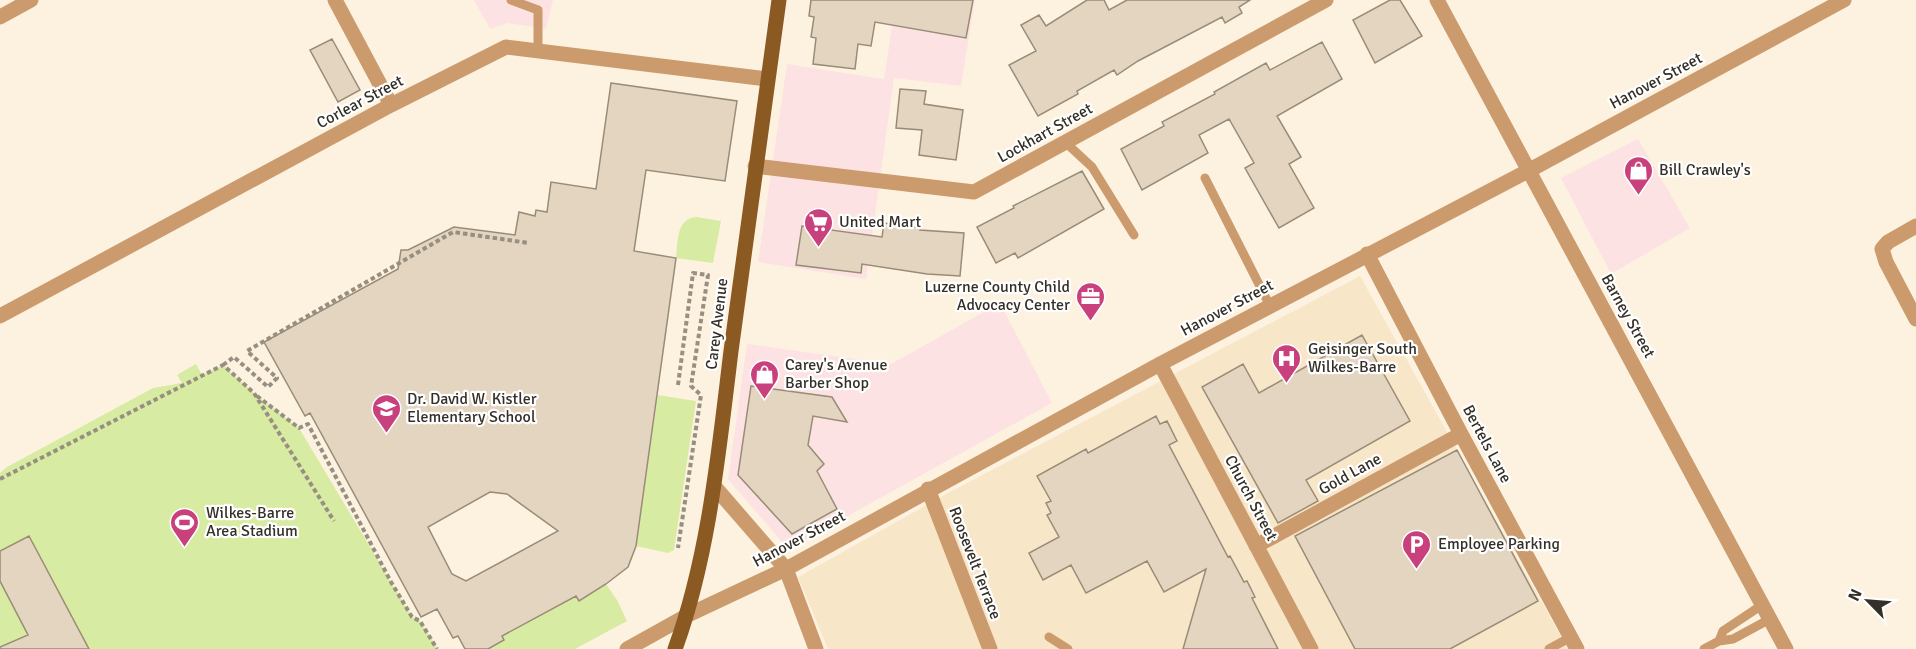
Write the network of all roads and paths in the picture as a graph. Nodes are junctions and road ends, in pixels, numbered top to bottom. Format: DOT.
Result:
graph roads {
  1 [pos="31,0"];
  2 [pos="334,0"];
  3 [pos="511,0"];
  4 [pos="779,0"];
  5 [pos="1326,0"];
  6 [pos="1437,0"];
  7 [pos="1844,0"];
  8 [pos="0,17"];
  9 [pos="538,51"];
  10 [pos="767,79"];
  11 [pos="391,105"];
  12 [pos="1065,142"];
  13 [pos="755,166"];
  14 [pos="1528,171"];
  15 [pos="1205,178"];
  16 [pos="1916,226"];
  17 [pos="1134,235"];
  18 [pos="529,243"];
  19 [pos="1367,254"];
  20 [pos="1270,306"];
  21 [pos="0,316"];
  22 [pos="1916,319"];
  23 [pos="1160,364"];
  24 [pos="223,365"];
  25 [pos="678,385"];
  26 [pos="254,393"];
  27 [pos="1461,434"];
  28 [pos="0,479"];
  29 [pos="714,486"];
  30 [pos="928,489"];
  31 [pos="334,521"];
  32 [pos="1256,546"];
  33 [pos="678,548"];
  34 [pos="786,569"];
  35 [pos="1762,605"];
  36 [pos="688,615"];
  37 [pos="1770,619"];
  38 [pos="1049,637"];
  39 [pos="1574,643"];
  40 [pos="1721,645"];
  41 [pos="437,649"];
  42 [pos="627,649"];
  43 [pos="675,649"];
  44 [pos="816,649"];
  45 [pos="990,649"];
  46 [pos="1068,649"];
  47 [pos="1311,649"];
  48 [pos="1549,649"];
  49 [pos="1704,649"];
  50 [pos="1786,649"];
  1 -- 8 [label="street"];
  2 -- 11 [label="street"];
  3 -- 9 [label="lane"];
  4 -- 10 [label="main road, Carey Avenue"];
  5 -- 12 [label="street, Lockhart Street"];
  6 -- 14 [label="street, Barney Street"];
  7 -- 14 [label="street, Hanover Street"];
  9 -- 10 [label="street, Corlear Street"];
  9 -- 11 [label="street, Corlear Street"];
  10 -- 13 [label="main road, Carey Avenue"];
  11 -- 21 [label="street, Corlear Street"];
  12 -- 13 [label="street, Lockhart Street"];
  12 -- 17 [label="lane"];
  13 -- 29 [label="main road, Carey Avenue"];
  14 -- 19 [label="street, Hanover Street"];
  14 -- 35 [label="street, Barney Street"];
  15 -- 20 [label="lane"];
  16 -- 22 [label="street"];
  18 -- 24 [label="path"];
  19 -- 20 [label="street, Hanover Street"];
  19 -- 27 [label="street, Bertels Lane"];
  20 -- 23 [label="street, Hanover Street"];
  23 -- 30 [label="street, Hanover Street"];
  23 -- 32 [label="street, Church Street"];
  24 -- 26 [label="path"];
  24 -- 28 [label="path"];
  25 -- 33 [label="path"];
  26 -- 31 [label="path"];
  26 -- 41 [label="path"];
  27 -- 32 [label="street, Gold Lane"];
  27 -- 39 [label="street, Bertels Lane"];
  29 -- 34 [label="street"];
  29 -- 36 [label="main road, Carey Avenue"];
  30 -- 34 [label="street, Hanover Street"];
  30 -- 45 [label="street, Roosevelt Terrace"];
  32 -- 47 [label="street, Church Street"];
  34 -- 36 [label="street, Hanover Street"];
  34 -- 44 [label="street"];
  35 -- 37 [label="street, Barney Street"];
  35 -- 40 [label="lane"];
  36 -- 42 [label="street, Hanover Street"];
  36 -- 43 [label="main road, Carey Avenue"];
  37 -- 40 [label="lane"];
  37 -- 50 [label="street, Barney Street"];
  38 -- 46 [label="lane"];
  39 -- 48 [label="lane"];
  40 -- 49 [label="lane"];
}
